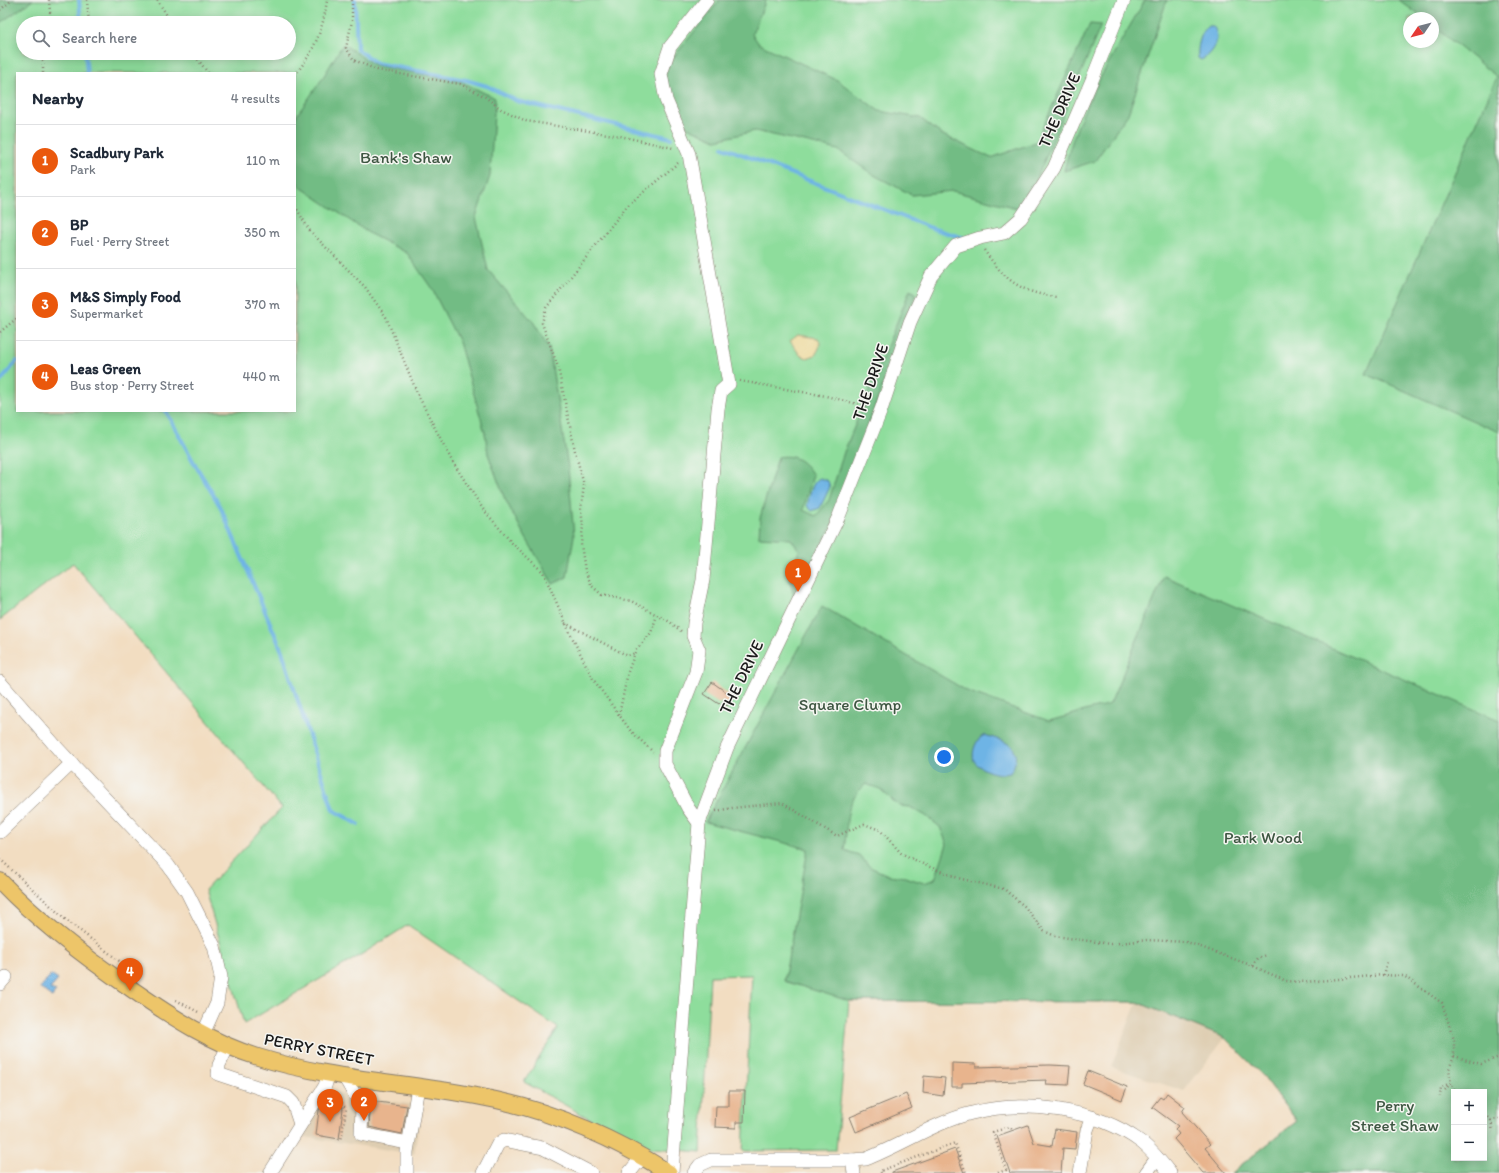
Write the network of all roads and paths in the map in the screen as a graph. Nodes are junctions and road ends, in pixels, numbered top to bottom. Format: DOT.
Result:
graph roads {
  1 [pos="12,0"];
  2 [pos="49,0"];
  3 [pos="87,0"];
  4 [pos="157,0"];
  5 [pos="328,0"];
  6 [pos="352,0"];
  7 [pos="707,0"];
  8 [pos="1124,0"];
  9 [pos="0,10"];
  10 [pos="50,16"];
  11 [pos="88,16"];
  12 [pos="167,16"];
  13 [pos="43,60"];
  14 [pos="198,60"];
  15 [pos="42,72"];
  16 [pos="207,72"];
  17 [pos="296,74"];
  18 [pos="689,154"];
  19 [pos="296,208"];
  20 [pos="977,239"];
  21 [pos="1056,297"];
  22 [pos="16,319"];
  23 [pos="0,332"];
  24 [pos="729,379"];
  25 [pos="881,410"];
  26 [pos="657,616"];
  27 [pos="565,623"];
  28 [pos="699,650"];
  29 [pos="635,652"];
  30 [pos="0,682"];
  31 [pos="619,715"];
  32 [pos="72,763"];
  33 [pos="665,764"];
  34 [pos="700,821"];
  35 [pos="0,832"];
  36 [pos="0,859"];
  37 [pos="2,887"];
  38 [pos="1267,954"];
  39 [pos="1387,961"];
  40 [pos="1253,966"];
  41 [pos="133,971"];
  42 [pos="1383,975"];
  43 [pos="172,998"];
  44 [pos="210,1018"];
  45 [pos="203,1034"];
  46 [pos="228,1046"];
  47 [pos="1454,1056"];
  48 [pos="1499,1057"];
  49 [pos="336,1074"];
  50 [pos="1451,1083"];
  51 [pos="418,1087"];
  52 [pos="332,1089"];
  53 [pos="1454,1089"];
  54 [pos="1445,1090"];
  55 [pos="1440,1097"];
  56 [pos="1092,1117"];
  57 [pos="1487,1118"];
  58 [pos="1499,1119"];
  59 [pos="1491,1120"];
  60 [pos="300,1124"];
  61 [pos="1013,1130"];
  62 [pos="1493,1132"];
  63 [pos="341,1140"];
  64 [pos="408,1142"];
  65 [pos="643,1156"];
  66 [pos="1157,1158"];
  67 [pos="853,1167"];
  68 [pos="270,1173"];
  69 [pos="408,1173"];
  70 [pos="483,1173"];
  71 [pos="590,1173"];
  72 [pos="629,1173"];
  73 [pos="671,1173"];
  74 [pos="694,1173"];
  75 [pos="881,1173"];
  76 [pos="966,1173"];
  77 [pos="998,1173"];
  78 [pos="1080,1173"];
  79 [pos="1146,1173"];
  80 [pos="1170,1173"];
  1 -- 9 [label="path"];
  2 -- 10 [label="path"];
  3 -- 11 [label="path"];
  4 -- 12 [label="path"];
  5 -- 17 [label="path"];
  6 -- 18 [label="path"];
  7 -- 18 [label="street"];
  8 -- 20 [label="street, THE DRIVE"];
  13 -- 15 [label="path"];
  14 -- 16 [label="path"];
  18 -- 24 [label="street"];
  18 -- 26 [label="path"];
  19 -- 27 [label="path"];
  20 -- 21 [label="path"];
  20 -- 25 [label="street, THE DRIVE"];
  22 -- 23 [label="path"];
  24 -- 25 [label="path"];
  24 -- 28 [label="street"];
  25 -- 34 [label="street, THE DRIVE"];
  26 -- 28 [label="path"];
  26 -- 29 [label="path"];
  27 -- 29 [label="path"];
  27 -- 31 [label="path"];
  28 -- 33 [label="street"];
  29 -- 31 [label="path"];
  30 -- 32 [label="street"];
  31 -- 33 [label="path"];
  32 -- 35 [label="street"];
  32 -- 44 [label="street"];
  33 -- 34 [label="street"];
  34 -- 40 [label="path"];
  34 -- 73 [label="street, THE DRIVE"];
  36 -- 41 [label="path"];
  37 -- 45 [label="main road, PERRY STREET"];
  38 -- 40 [label="path"];
  39 -- 42 [label="path"];
  40 -- 42 [label="path"];
  42 -- 47 [label="path"];
  43 -- 44 [label="path"];
  44 -- 45 [label="street"];
  45 -- 46 [label="main road, PERRY STREET"];
  46 -- 49 [label="main road, PERRY STREET"];
  46 -- 60 [label="street"];
  47 -- 48 [label="path"];
  47 -- 50 [label="path"];
  49 -- 51 [label="main road, PERRY STREET"];
  49 -- 60 [label="street"];
  49 -- 64 [label="street"];
  50 -- 53 [label="path"];
  50 -- 54 [label="path"];
  50 -- 55 [label="path"];
  51 -- 64 [label="street"];
  51 -- 65 [label="main road, PERRY STREET"];
  52 -- 63 [label="path"];
  56 -- 66 [label="street"];
  56 -- 67 [label="street"];
  56 -- 78 [label="street"];
  57 -- 59 [label="path"];
  58 -- 59 [label="path"];
  59 -- 62 [label="path"];
  60 -- 68 [label="street"];
  61 -- 77 [label="path"];
  64 -- 69 [label="street"];
  65 -- 72 [label="street"];
  65 -- 73 [label="main road, PERRY STREET"];
  66 -- 79 [label="street"];
  66 -- 80 [label="street"];
  67 -- 74 [label="street"];
  70 -- 71 [label="street"];
  75 -- 76 [label="path"];
}
